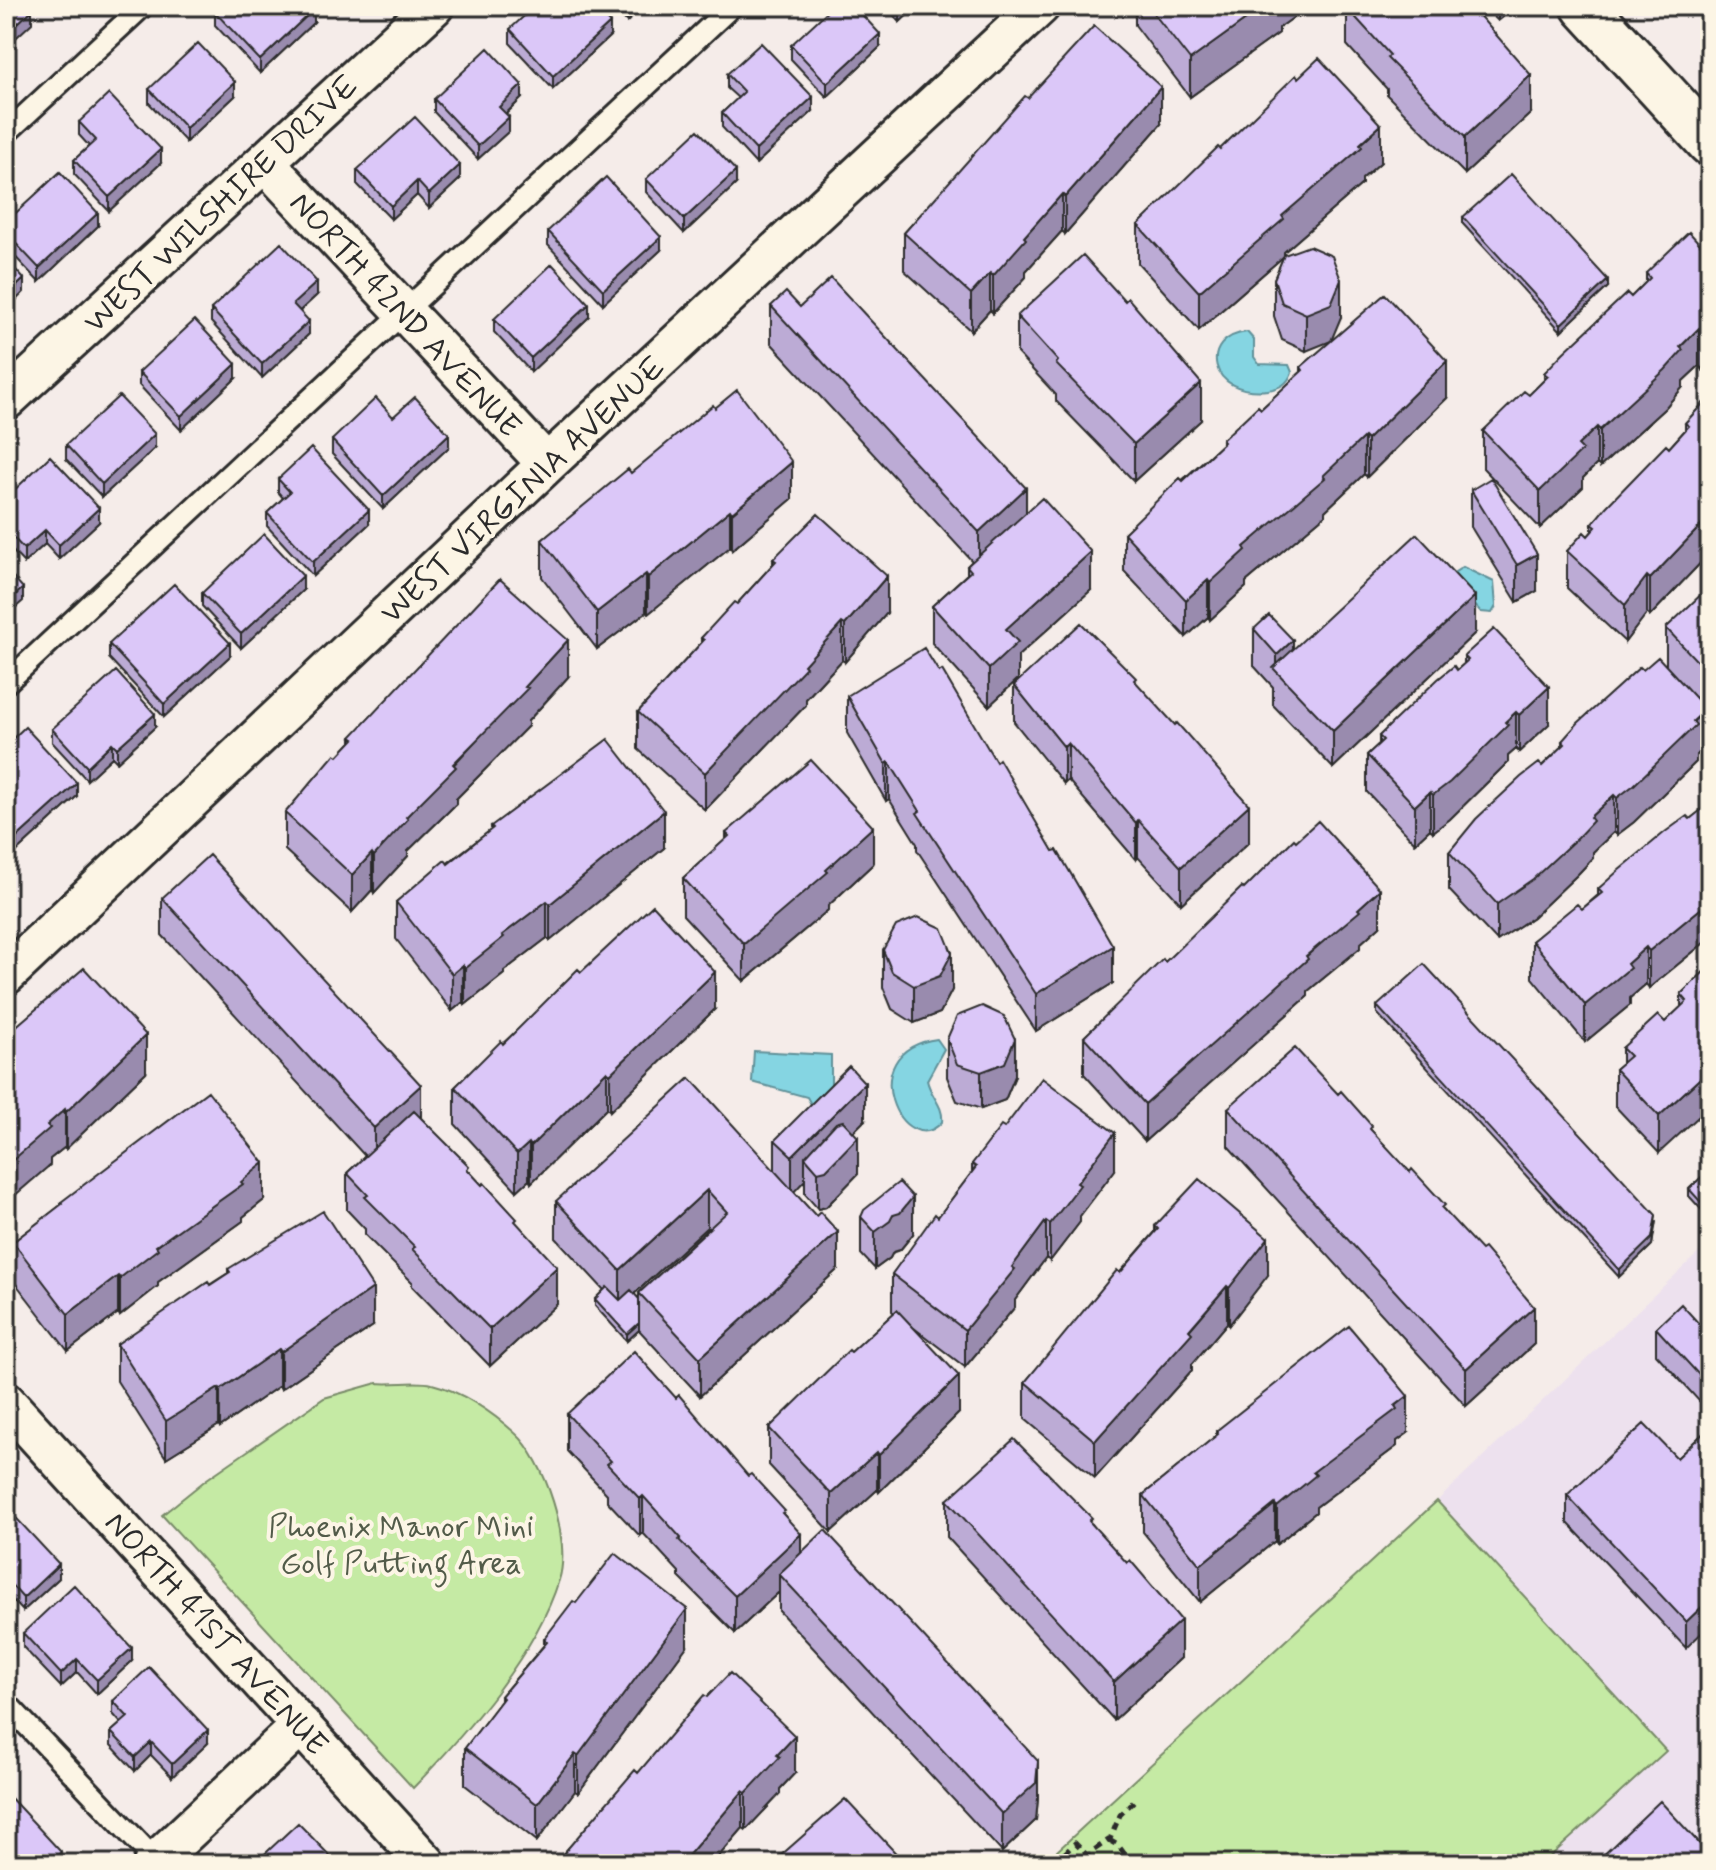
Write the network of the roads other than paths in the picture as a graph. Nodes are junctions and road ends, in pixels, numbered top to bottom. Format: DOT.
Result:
graph roads {
  1 [pos="143,6"];
  2 [pos="434,6"];
  3 [pos="732,6"];
  4 [pos="1040,6"];
  5 [pos="1584,6"];
  6 [pos="6,133"];
  7 [pos="1710,143"];
  8 [pos="265,163"];
  9 [pos="403,312"];
  10 [pos="6,400"];
  11 [pos="547,464"];
  12 [pos="6,683"];
  13 [pos="6,975"];
  14 [pos="6,1402"];
  15 [pos="6,1703"];
  16 [pos="301,1725"];
  17 [pos="154,1863"];
  18 [pos="427,1864"];
  1 -- 6 [label="lane"];
  2 -- 8 [label="street, WEST WILSHIRE DRIVE"];
  3 -- 9 [label="lane"];
  4 -- 11 [label="street, WEST VIRGINIA AVENUE"];
  5 -- 7 [label="main road"];
  8 -- 9 [label="street, NORTH 42ND AVENUE"];
  8 -- 10 [label="street, WEST WILSHIRE DRIVE"];
  9 -- 11 [label="street, NORTH 42ND AVENUE"];
  9 -- 12 [label="lane"];
  11 -- 13 [label="street, WEST VIRGINIA AVENUE"];
  14 -- 16 [label="street, NORTH 41ST AVENUE"];
  15 -- 17 [label="lane"];
  16 -- 17 [label="street"];
  16 -- 18 [label="street, NORTH 41ST AVENUE"];
}
